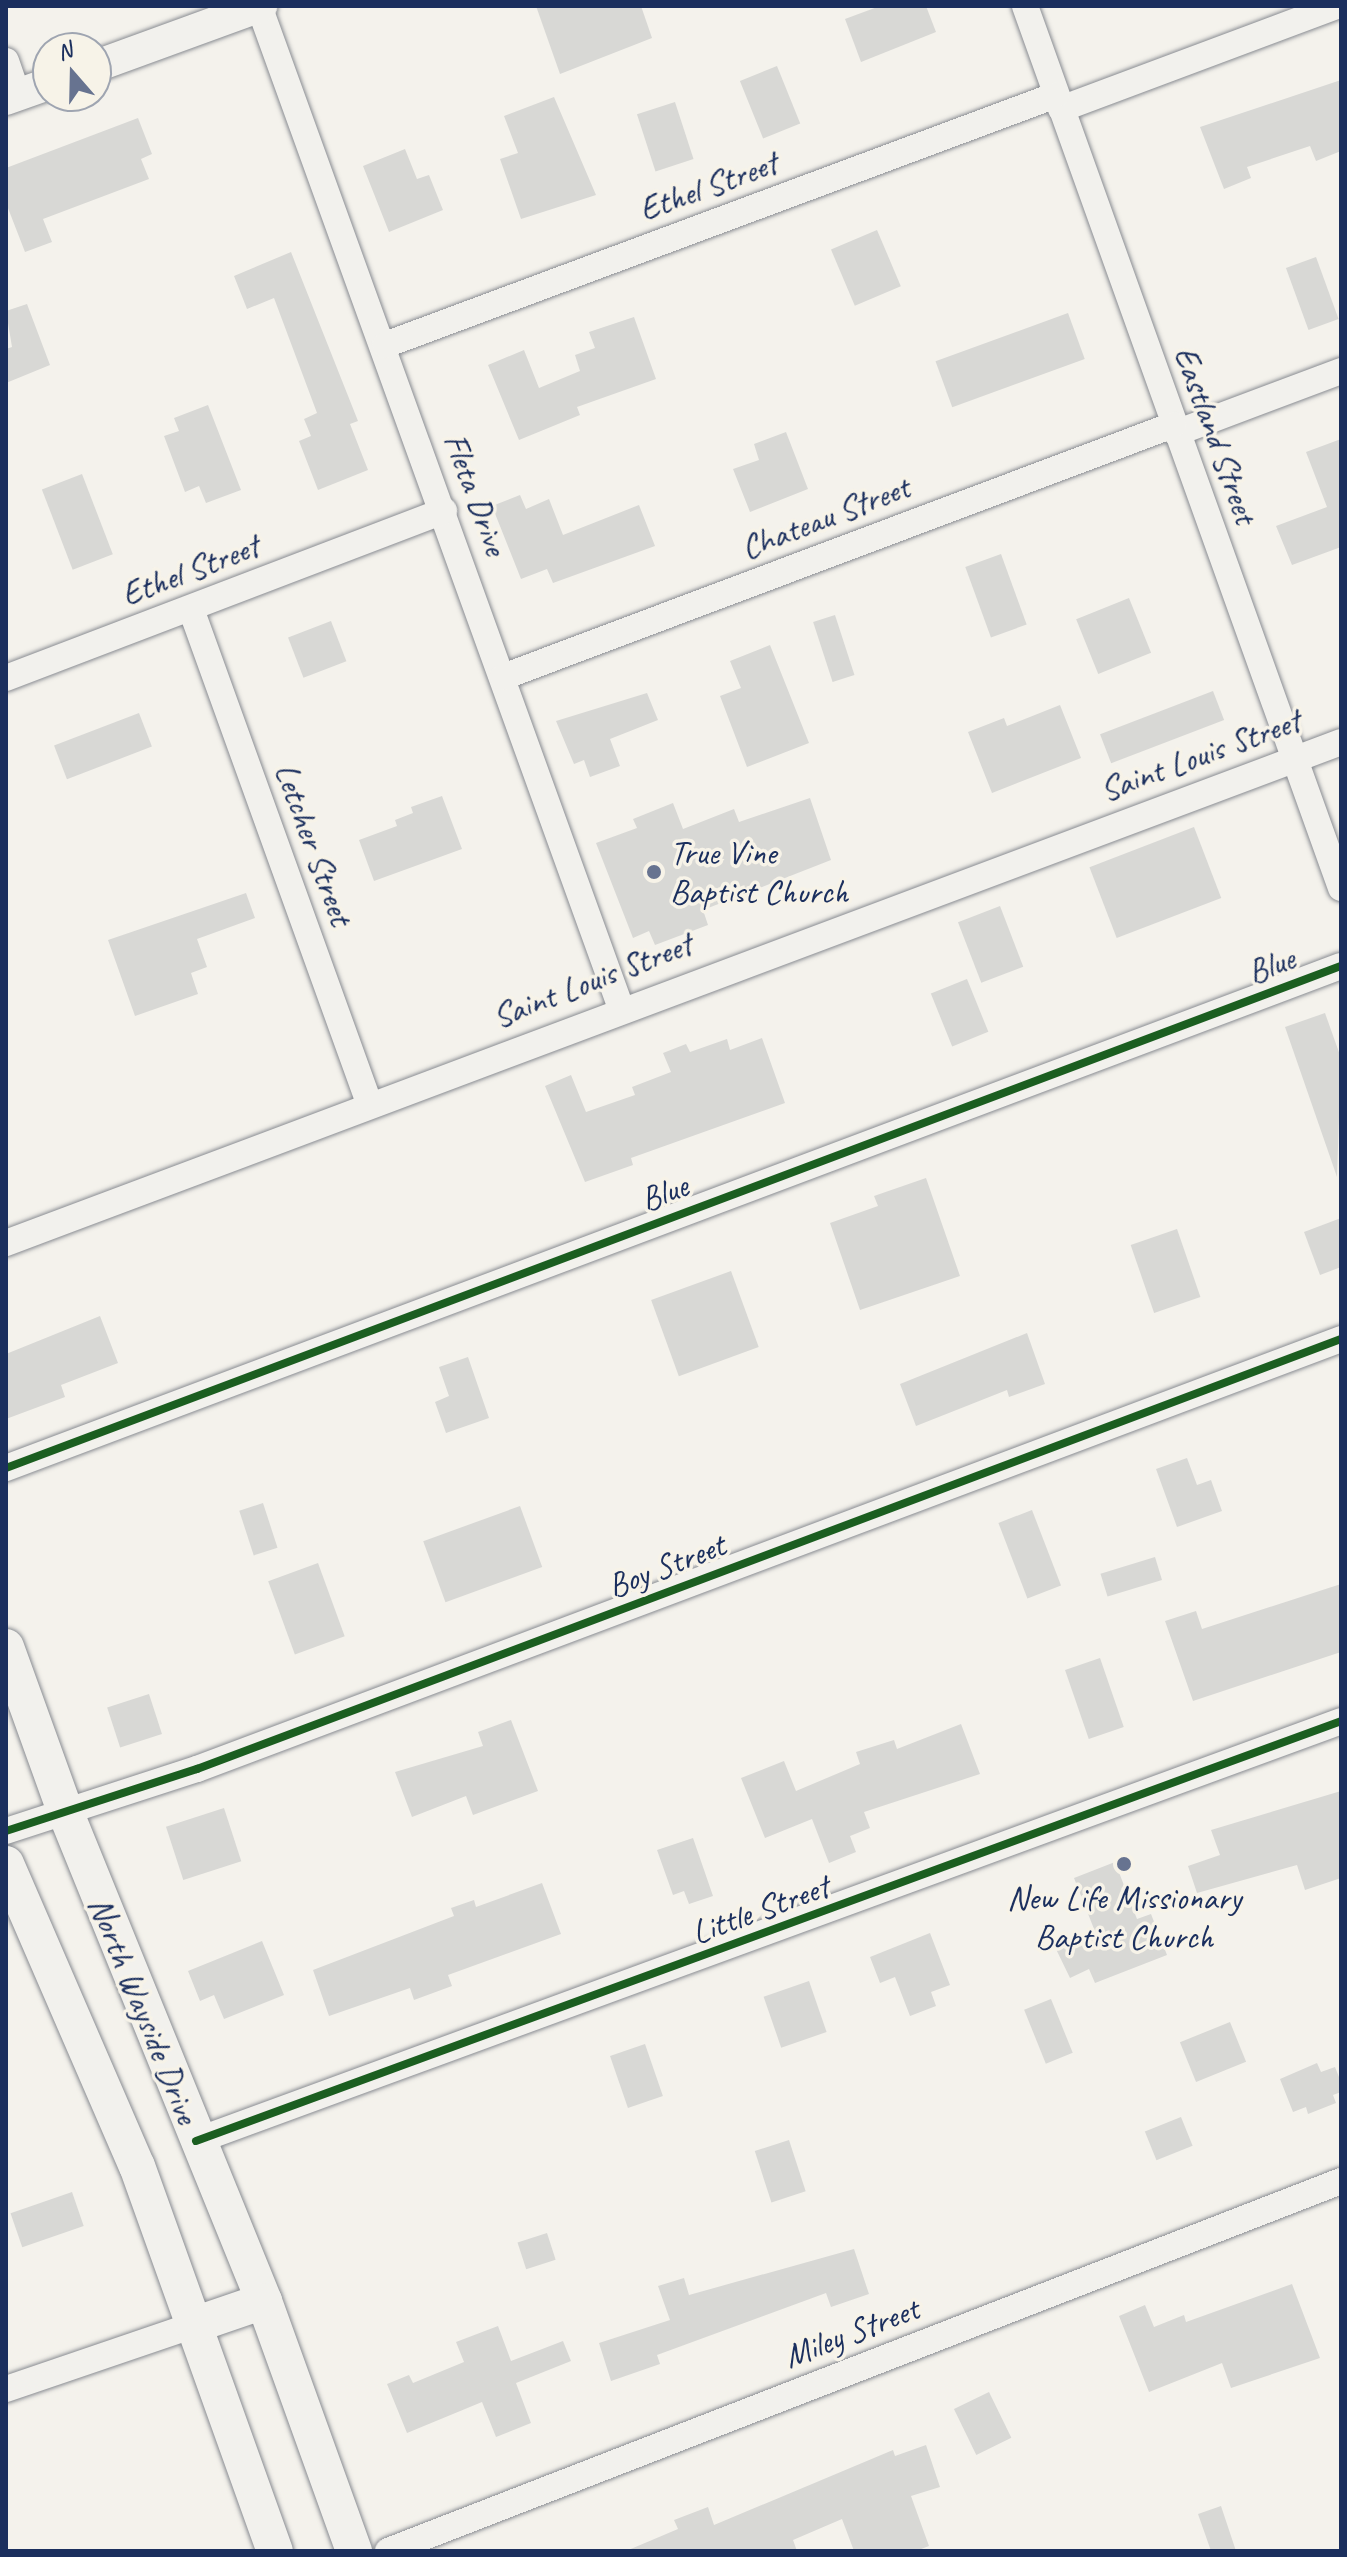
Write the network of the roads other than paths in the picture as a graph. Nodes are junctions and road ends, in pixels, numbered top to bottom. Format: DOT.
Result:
graph roads {
  1 [pos="260,6"];
  2 [pos="1025,6"];
  3 [pos="1336,6"];
  4 [pos="112,60"];
  5 [pos="6,61"];
  6 [pos="32,90"];
  7 [pos="12,97"];
  8 [pos="1059,102"];
  9 [pos="385,345"];
  10 [pos="1341,371"];
  11 [pos="1174,429"];
  12 [pos="444,511"];
  13 [pos="191,609"];
  14 [pos="503,677"];
  15 [pos="6,678"];
  16 [pos="1341,742"];
  17 [pos="1297,758"];
  18 [pos="1341,888"];
  19 [pos="1341,966"];
  20 [pos="621,1008"];
  21 [pos="369,1103"];
  22 [pos="6,1243"];
  23 [pos="1341,1339"];
  24 [pos="6,1468"];
  25 [pos="6,1647"];
  26 [pos="1341,1721"];
  27 [pos="65,1811"];
  28 [pos="6,1831"];
  29 [pos="6,1864"];
  30 [pos="196,2141"];
  31 [pos="1341,2181"];
  32 [pos="264,2301"];
  33 [pos="194,2325"];
  34 [pos="6,2389"];
  35 [pos="275,2551"];
  36 [pos="354,2551"];
  37 [pos="388,2551"];
  1 -- 4 [label="street"];
  1 -- 9 [label="street, Fleta Drive"];
  2 -- 8 [label="street, Eastland Street"];
  3 -- 8 [label="street, Ethel Street"];
  5 -- 7 [label="street"];
  6 -- 7 [label="street"];
  8 -- 9 [label="street, Ethel Street"];
  8 -- 11 [label="street, Eastland Street"];
  9 -- 12 [label="street, Fleta Drive"];
  10 -- 11 [label="street, Chateau Street"];
  11 -- 14 [label="street, Chateau Street"];
  11 -- 17 [label="street, Eastland Street"];
  12 -- 13 [label="street, Ethel Street"];
  12 -- 14 [label="street, Fleta Drive"];
  13 -- 15 [label="street, Ethel Street"];
  13 -- 21 [label="street, Letcher Street"];
  14 -- 20 [label="street, Fleta Drive"];
  16 -- 17 [label="street, Saint Louis Street"];
  17 -- 18 [label="street, Eastland Street"];
  17 -- 20 [label="street, Saint Louis Street"];
  19 -- 24 [label="street, Blue"];
  20 -- 21 [label="street, Saint Louis Street"];
  21 -- 22 [label="street, Saint Louis Street"];
  23 -- 27 [label="street, Boy Street"];
  25 -- 27 [label="main road, North Wayside Drive"];
  26 -- 30 [label="street, Little Street"];
  27 -- 28 [label="street, Boy Street"];
  27 -- 30 [label="main road, North Wayside Drive"];
  29 -- 33 [label="main road, North Wayside Drive"];
  30 -- 32 [label="main road, North Wayside Drive"];
  31 -- 37 [label="street, Miley Street"];
  32 -- 33 [label="main road"];
  32 -- 36 [label="main road, North Wayside Drive"];
  33 -- 34 [label="street"];
  33 -- 35 [label="main road, North Wayside Drive"];
}
